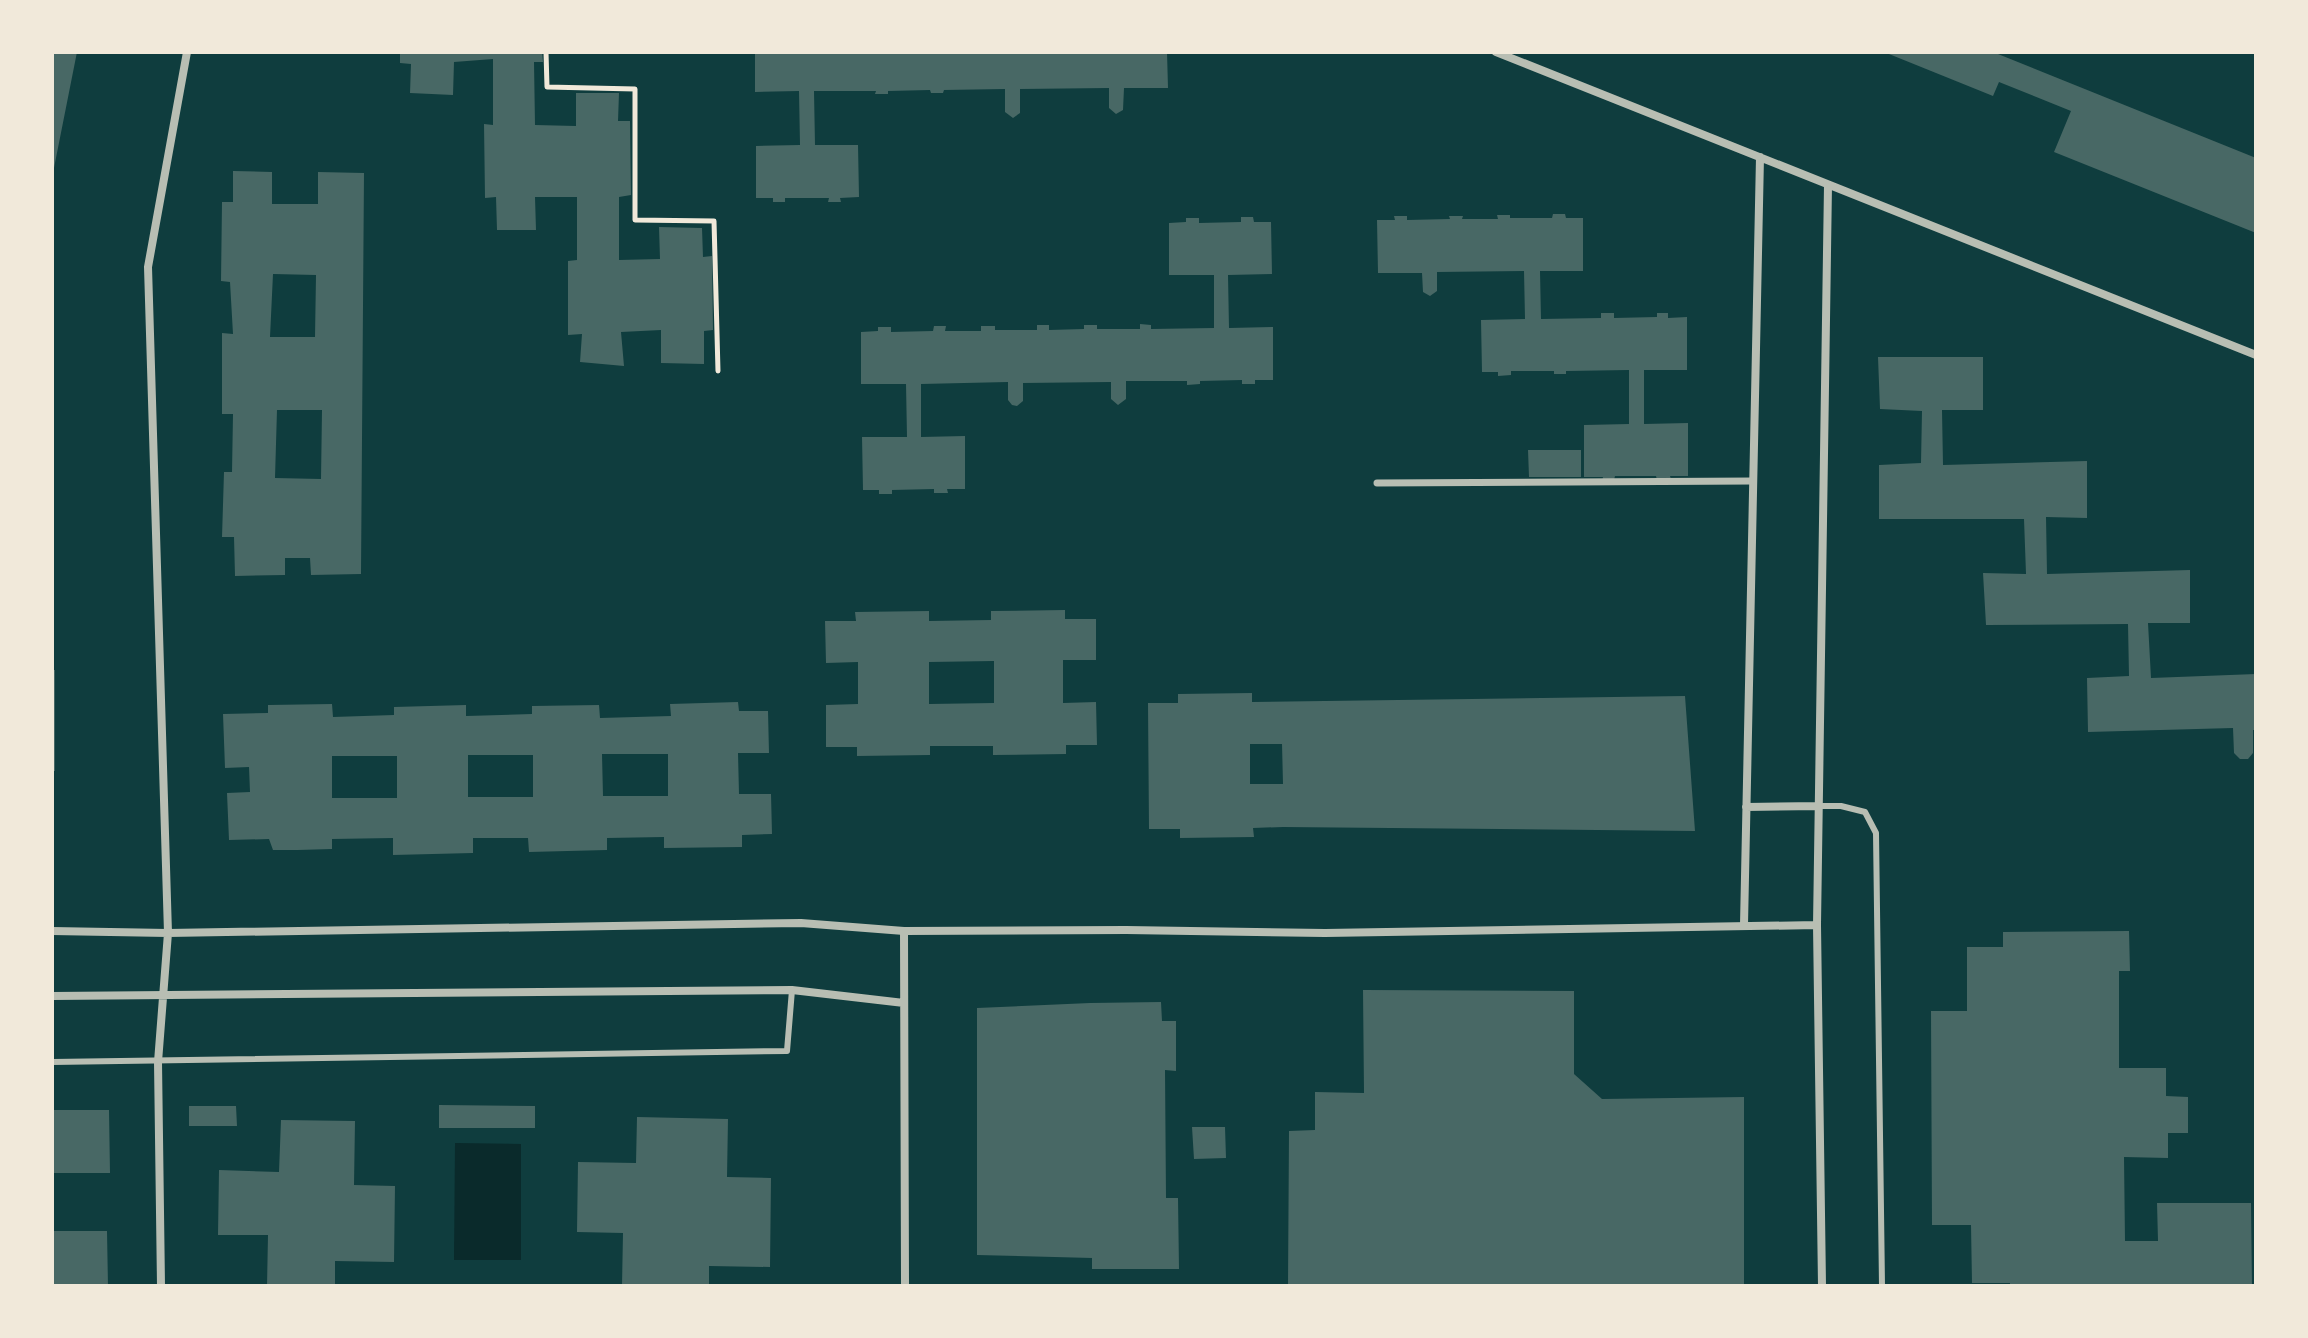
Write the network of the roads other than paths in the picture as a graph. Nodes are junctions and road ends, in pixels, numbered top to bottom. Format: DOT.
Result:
graph roads {
  1 [pos="187,52"];
  2 [pos="1496,52"];
  3 [pos="1760,157"];
  4 [pos="1828,185"];
  5 [pos="2256,355"];
  6 [pos="1753,481"];
  7 [pos="1377,483"];
  8 [pos="1819,806"];
  9 [pos="1746,807"];
  10 [pos="1744,925"];
  11 [pos="1817,925"];
  12 [pos="52,931"];
  13 [pos="904,931"];
  14 [pos="168,933"];
  15 [pos="792,990"];
  16 [pos="162,995"];
  17 [pos="52,996"];
  18 [pos="904,1003"];
  19 [pos="52,1062"];
  20 [pos="158,1062"];
  21 [pos="161,1286"];
  22 [pos="905,1286"];
  23 [pos="1822,1286"];
  24 [pos="1882,1286"];
  1 -- 14 [label="street"];
  2 -- 3 [label="street"];
  3 -- 4 [label="street"];
  3 -- 6 [label="street"];
  4 -- 5 [label="street"];
  4 -- 8 [label="street"];
  6 -- 7 [label="street"];
  6 -- 9 [label="street"];
  8 -- 9 [label="street"];
  8 -- 11 [label="street"];
  8 -- 24 [label="lane"];
  9 -- 10 [label="street"];
  10 -- 11 [label="street"];
  10 -- 13 [label="street"];
  11 -- 23 [label="street"];
  12 -- 14 [label="street"];
  13 -- 14 [label="street"];
  13 -- 18 [label="street"];
  14 -- 16 [label="street"];
  15 -- 16 [label="street"];
  15 -- 18 [label="street"];
  15 -- 20 [label="lane"];
  16 -- 17 [label="street"];
  16 -- 20 [label="street"];
  18 -- 22 [label="street"];
  19 -- 20 [label="lane"];
  20 -- 21 [label="street"];
}
